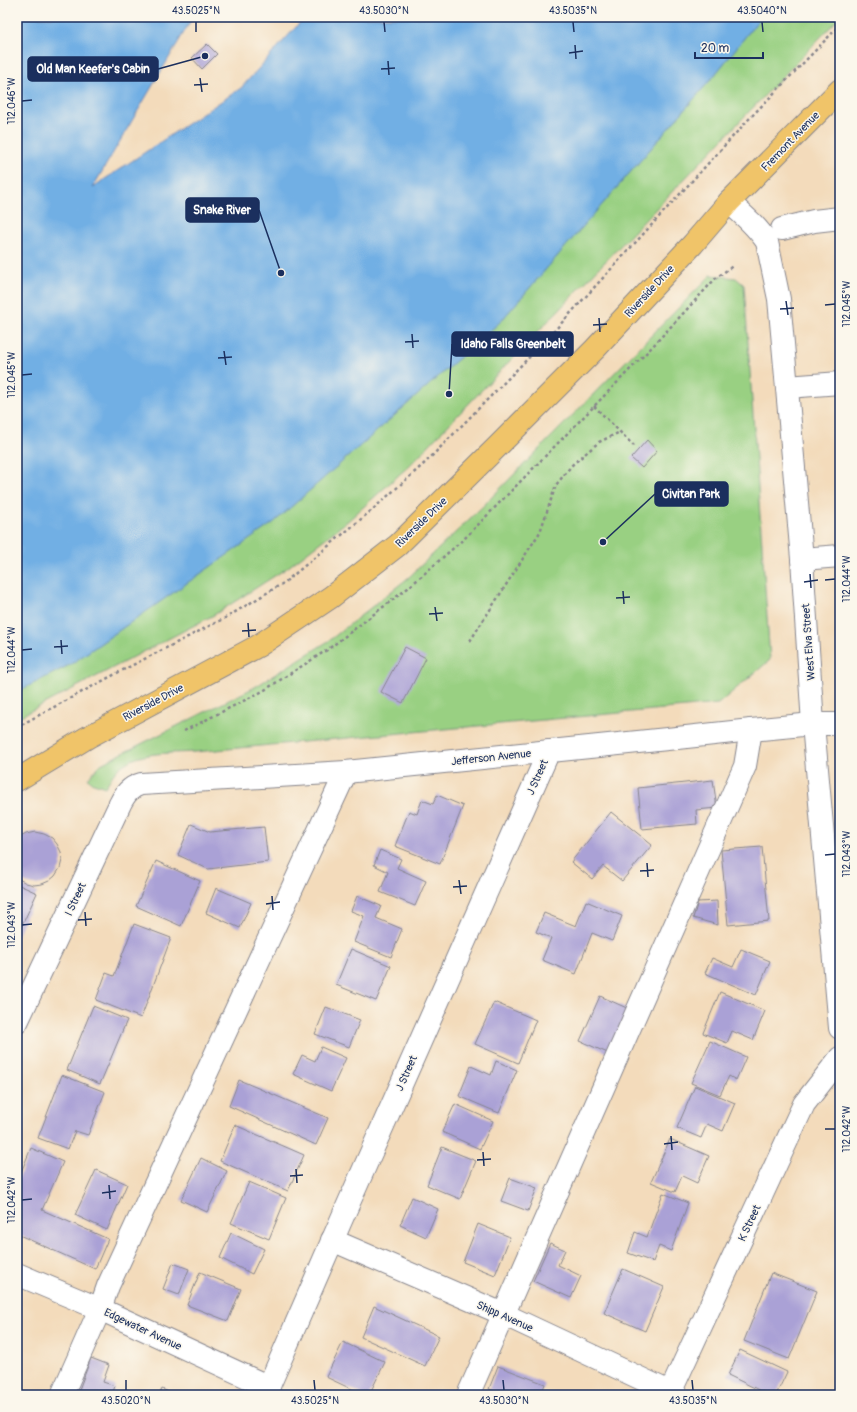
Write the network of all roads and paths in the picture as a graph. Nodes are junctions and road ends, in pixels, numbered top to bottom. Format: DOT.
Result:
graph roads {
  1 [pos="840,25"];
  2 [pos="840,90"];
  3 [pos="756,176"];
  4 [pos="728,202"];
  5 [pos="840,218"];
  6 [pos="782,229"];
  7 [pos="734,265"];
  8 [pos="840,383"];
  9 [pos="787,387"];
  10 [pos="594,406"];
  11 [pos="620,432"];
  12 [pos="634,446"];
  13 [pos="840,556"];
  14 [pos="802,559"];
  15 [pos="470,641"];
  16 [pos="813,724"];
  17 [pos="840,724"];
  18 [pos="17,728"];
  19 [pos="184,730"];
  20 [pos="750,730"];
  21 [pos="549,751"];
  22 [pos="346,772"];
  23 [pos="17,780"];
  24 [pos="141,784"];
  25 [pos="835,917"];
  26 [pos="17,1022"];
  27 [pos="840,1028"];
  28 [pos="840,1058"];
  29 [pos="332,1240"];
  30 [pos="17,1274"];
  31 [pos="100,1309"];
  32 [pos="503,1314"];
  33 [pos="267,1391"];
  34 [pos="672,1394"];
  35 [pos="62,1395"];
  36 [pos="468,1395"];
  1 -- 18 [label="path"];
  2 -- 3 [label="main road, Fremont Avenue"];
  3 -- 4 [label="main road, Riverside Drive"];
  4 -- 9 [label="street, West Elva Street"];
  4 -- 23 [label="main road, Riverside Drive"];
  5 -- 6 [label="street"];
  7 -- 10 [label="path"];
  8 -- 9 [label="street"];
  9 -- 14 [label="street, West Elva Street"];
  10 -- 11 [label="path"];
  10 -- 19 [label="path"];
  11 -- 12 [label="path"];
  11 -- 15 [label="path"];
  13 -- 14 [label="street"];
  14 -- 16 [label="street, West Elva Street"];
  16 -- 17 [label="street, Jefferson Avenue"];
  16 -- 20 [label="street, Jefferson Avenue"];
  16 -- 25 [label="street, West Elva Street"];
  20 -- 21 [label="street, Jefferson Avenue"];
  20 -- 32 [label="street"];
  21 -- 22 [label="street, Jefferson Avenue"];
  21 -- 29 [label="street, J Street"];
  22 -- 24 [label="street, Jefferson Avenue"];
  22 -- 31 [label="street"];
  24 -- 26 [label="street, I Street"];
  25 -- 27 [label="street, West Elva Street"];
  28 -- 34 [label="street, K Street"];
  29 -- 32 [label="street, Shipp Avenue"];
  29 -- 33 [label="street, J Street"];
  30 -- 31 [label="street, Edgewater Avenue"];
  31 -- 33 [label="street, Edgewater Avenue"];
  31 -- 35 [label="street"];
  32 -- 34 [label="street, Shipp Avenue"];
  32 -- 36 [label="street"];
}
